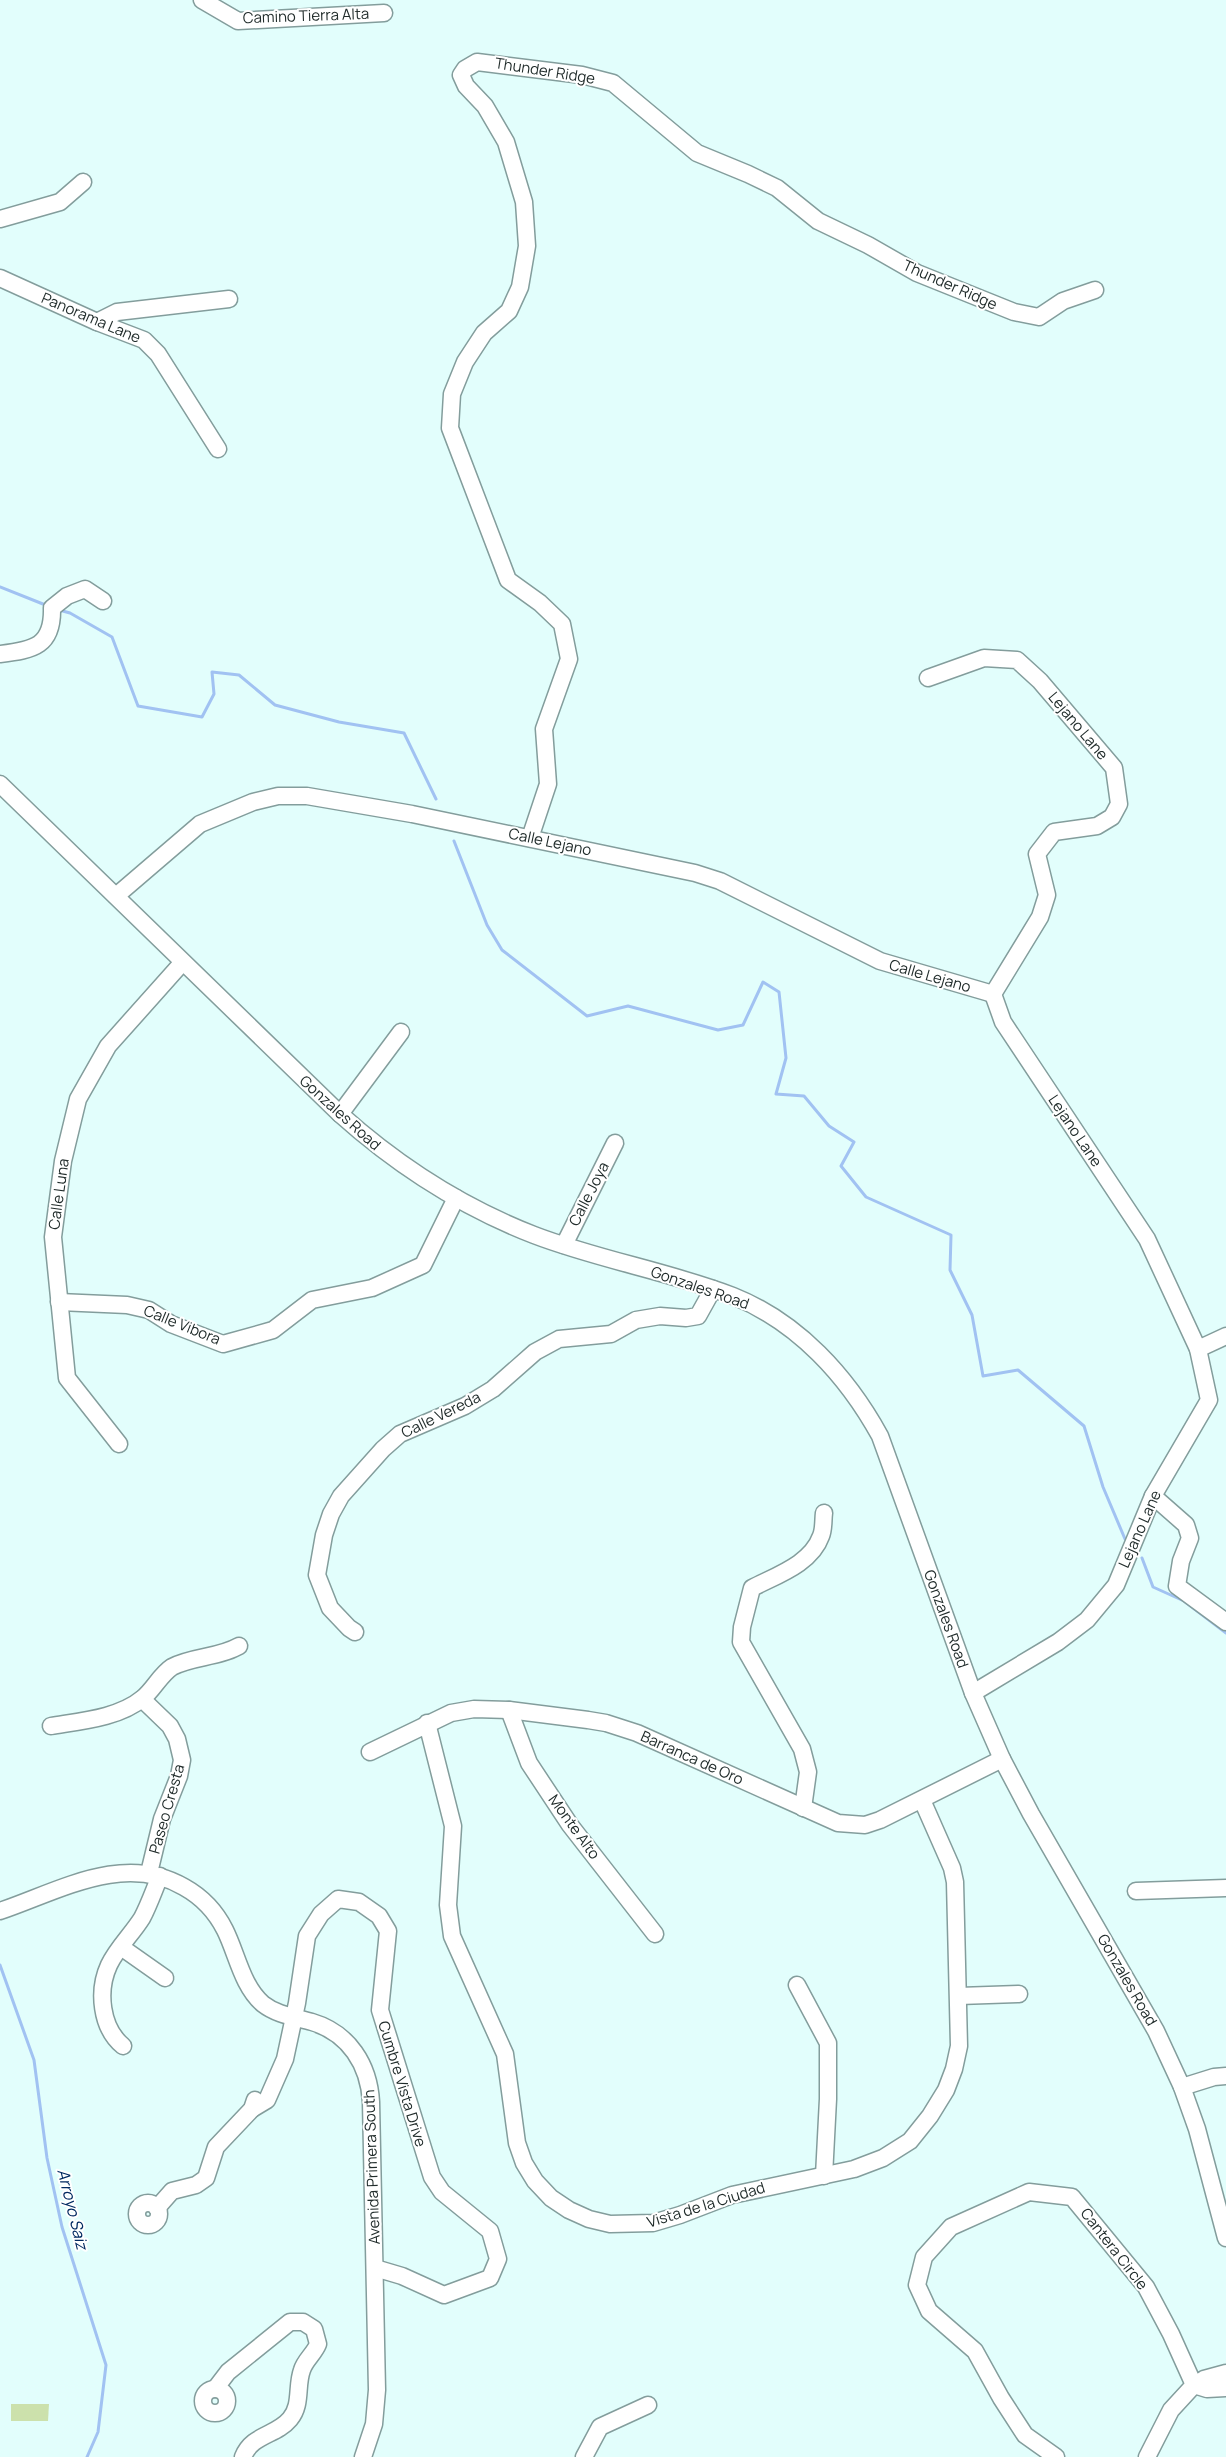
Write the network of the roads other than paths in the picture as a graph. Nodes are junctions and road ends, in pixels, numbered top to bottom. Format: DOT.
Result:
graph roads {
  1 [pos="202,0"];
  2 [pos="384,13"];
  3 [pos="83,182"];
  4 [pos="0,219"];
  5 [pos="0,278"];
  6 [pos="1095,290"];
  7 [pos="229,299"];
  8 [pos="97,322"];
  9 [pos="218,449"];
  10 [pos="103,601"];
  11 [pos="0,654"];
  12 [pos="928,678"];
  13 [pos="0,784"];
  14 [pos="530,838"];
  15 [pos="116,896"];
  16 [pos="182,963"];
  17 [pos="992,994"];
  18 [pos="401,1032"];
  19 [pos="340,1114"];
  20 [pos="615,1143"];
  21 [pos="456,1198"];
  22 [pos="564,1245"];
  23 [pos="713,1289"];
  24 [pos="59,1302"];
  25 [pos="1226,1336"];
  26 [pos="1198,1349"];
  27 [pos="120,1444"];
  28 [pos="1153,1496"];
  29 [pos="824,1513"];
  30 [pos="1226,1622"];
  31 [pos="355,1632"];
  32 [pos="238,1646"];
  33 [pos="973,1693"];
  34 [pos="142,1699"];
  35 [pos="509,1710"];
  36 [pos="427,1723"];
  37 [pos="51,1726"];
  38 [pos="370,1752"];
  39 [pos="1002,1759"];
  40 [pos="922,1800"];
  41 [pos="803,1808"];
  42 [pos="154,1874"];
  43 [pos="1226,1888"];
  44 [pos="1136,1891"];
  45 [pos="0,1911"];
  46 [pos="654,1934"];
  47 [pos="121,1947"];
  48 [pos="165,1978"];
  49 [pos="797,1985"];
  50 [pos="1019,1994"];
  51 [pos="959,1996"];
  52 [pos="294,2018"];
  53 [pos="123,2046"];
  54 [pos="1226,2076"];
  55 [pos="1182,2087"];
  56 [pos="824,2176"];
  57 [pos="157,2208"];
  58 [pos="1226,2238"];
  59 [pos="374,2268"];
  60 [pos="1226,2373"];
  61 [pos="1194,2385"];
  62 [pos="1226,2388"];
  63 [pos="216,2389"];
  64 [pos="648,2405"];
  65 [pos="243,2457"];
  66 [pos="363,2457"];
  67 [pos="584,2457"];
  68 [pos="1056,2457"];
  69 [pos="1147,2457"];
  1 -- 2 [label="street, Camino Tierra Alta"];
  3 -- 4 [label="street"];
  5 -- 8 [label="street, Panorama Lane"];
  6 -- 14 [label="street, Thunder Ridge"];
  7 -- 8 [label="street"];
  8 -- 9 [label="street, Panorama Lane"];
  10 -- 11 [label="street"];
  12 -- 17 [label="street, Lejano Lane"];
  13 -- 15 [label="street, Gonzales Road"];
  14 -- 15 [label="street, Calle Lejano"];
  14 -- 17 [label="street, Calle Lejano"];
  15 -- 16 [label="street, Gonzales Road"];
  16 -- 19 [label="street, Gonzales Road"];
  16 -- 24 [label="street, Calle Luna"];
  17 -- 26 [label="street, Lejano Lane"];
  18 -- 19 [label="street"];
  19 -- 21 [label="street, Gonzales Road"];
  20 -- 22 [label="street, Calle Joya"];
  21 -- 22 [label="street, Gonzales Road"];
  21 -- 24 [label="street, Calle Vibora"];
  22 -- 23 [label="street, Gonzales Road"];
  23 -- 31 [label="street, Calle Vereda"];
  23 -- 33 [label="street, Gonzales Road"];
  24 -- 27 [label="street, Calle Luna"];
  25 -- 26 [label="street"];
  26 -- 28 [label="street, Lejano Lane"];
  28 -- 30 [label="street"];
  28 -- 33 [label="street, Lejano Lane"];
  29 -- 41 [label="street"];
  32 -- 34 [label="street"];
  33 -- 39 [label="street, Gonzales Road"];
  34 -- 37 [label="street"];
  34 -- 42 [label="street, Paseo Cresta"];
  35 -- 36 [label="street, Barranca de Oro"];
  35 -- 41 [label="street, Barranca de Oro"];
  35 -- 46 [label="street, Monte Alto"];
  36 -- 38 [label="street, Barranca de Oro"];
  36 -- 56 [label="street, Vista de la Ciudad"];
  39 -- 40 [label="street, Barranca de Oro"];
  39 -- 55 [label="street, Gonzales Road"];
  40 -- 41 [label="street, Barranca de Oro"];
  40 -- 51 [label="street, Vista de la Ciudad"];
  42 -- 45 [label="street, Avenida Primera South"];
  42 -- 47 [label="street, Paseo Cresta"];
  42 -- 52 [label="street, Avenida Primera South"];
  43 -- 44 [label="street"];
  47 -- 48 [label="street"];
  47 -- 53 [label="street, Paseo Cresta"];
  49 -- 56 [label="street"];
  50 -- 51 [label="street"];
  51 -- 56 [label="street, Vista de la Ciudad"];
  52 -- 57 [label="street, Cumbre Vista Drive"];
  52 -- 59 [label="street, Avenida Primera South"];
  52 -- 59 [label="street, Cumbre Vista Drive"];
  54 -- 55 [label="street"];
  55 -- 58 [label="street, Gonzales Road"];
  59 -- 66 [label="street, Avenida Primera South"];
  60 -- 61 [label="street"];
  61 -- 62 [label="street"];
  61 -- 68 [label="street, Cantera Circle"];
  61 -- 69 [label="street"];
  63 -- 65 [label="street"];
  64 -- 67 [label="street"];
}
